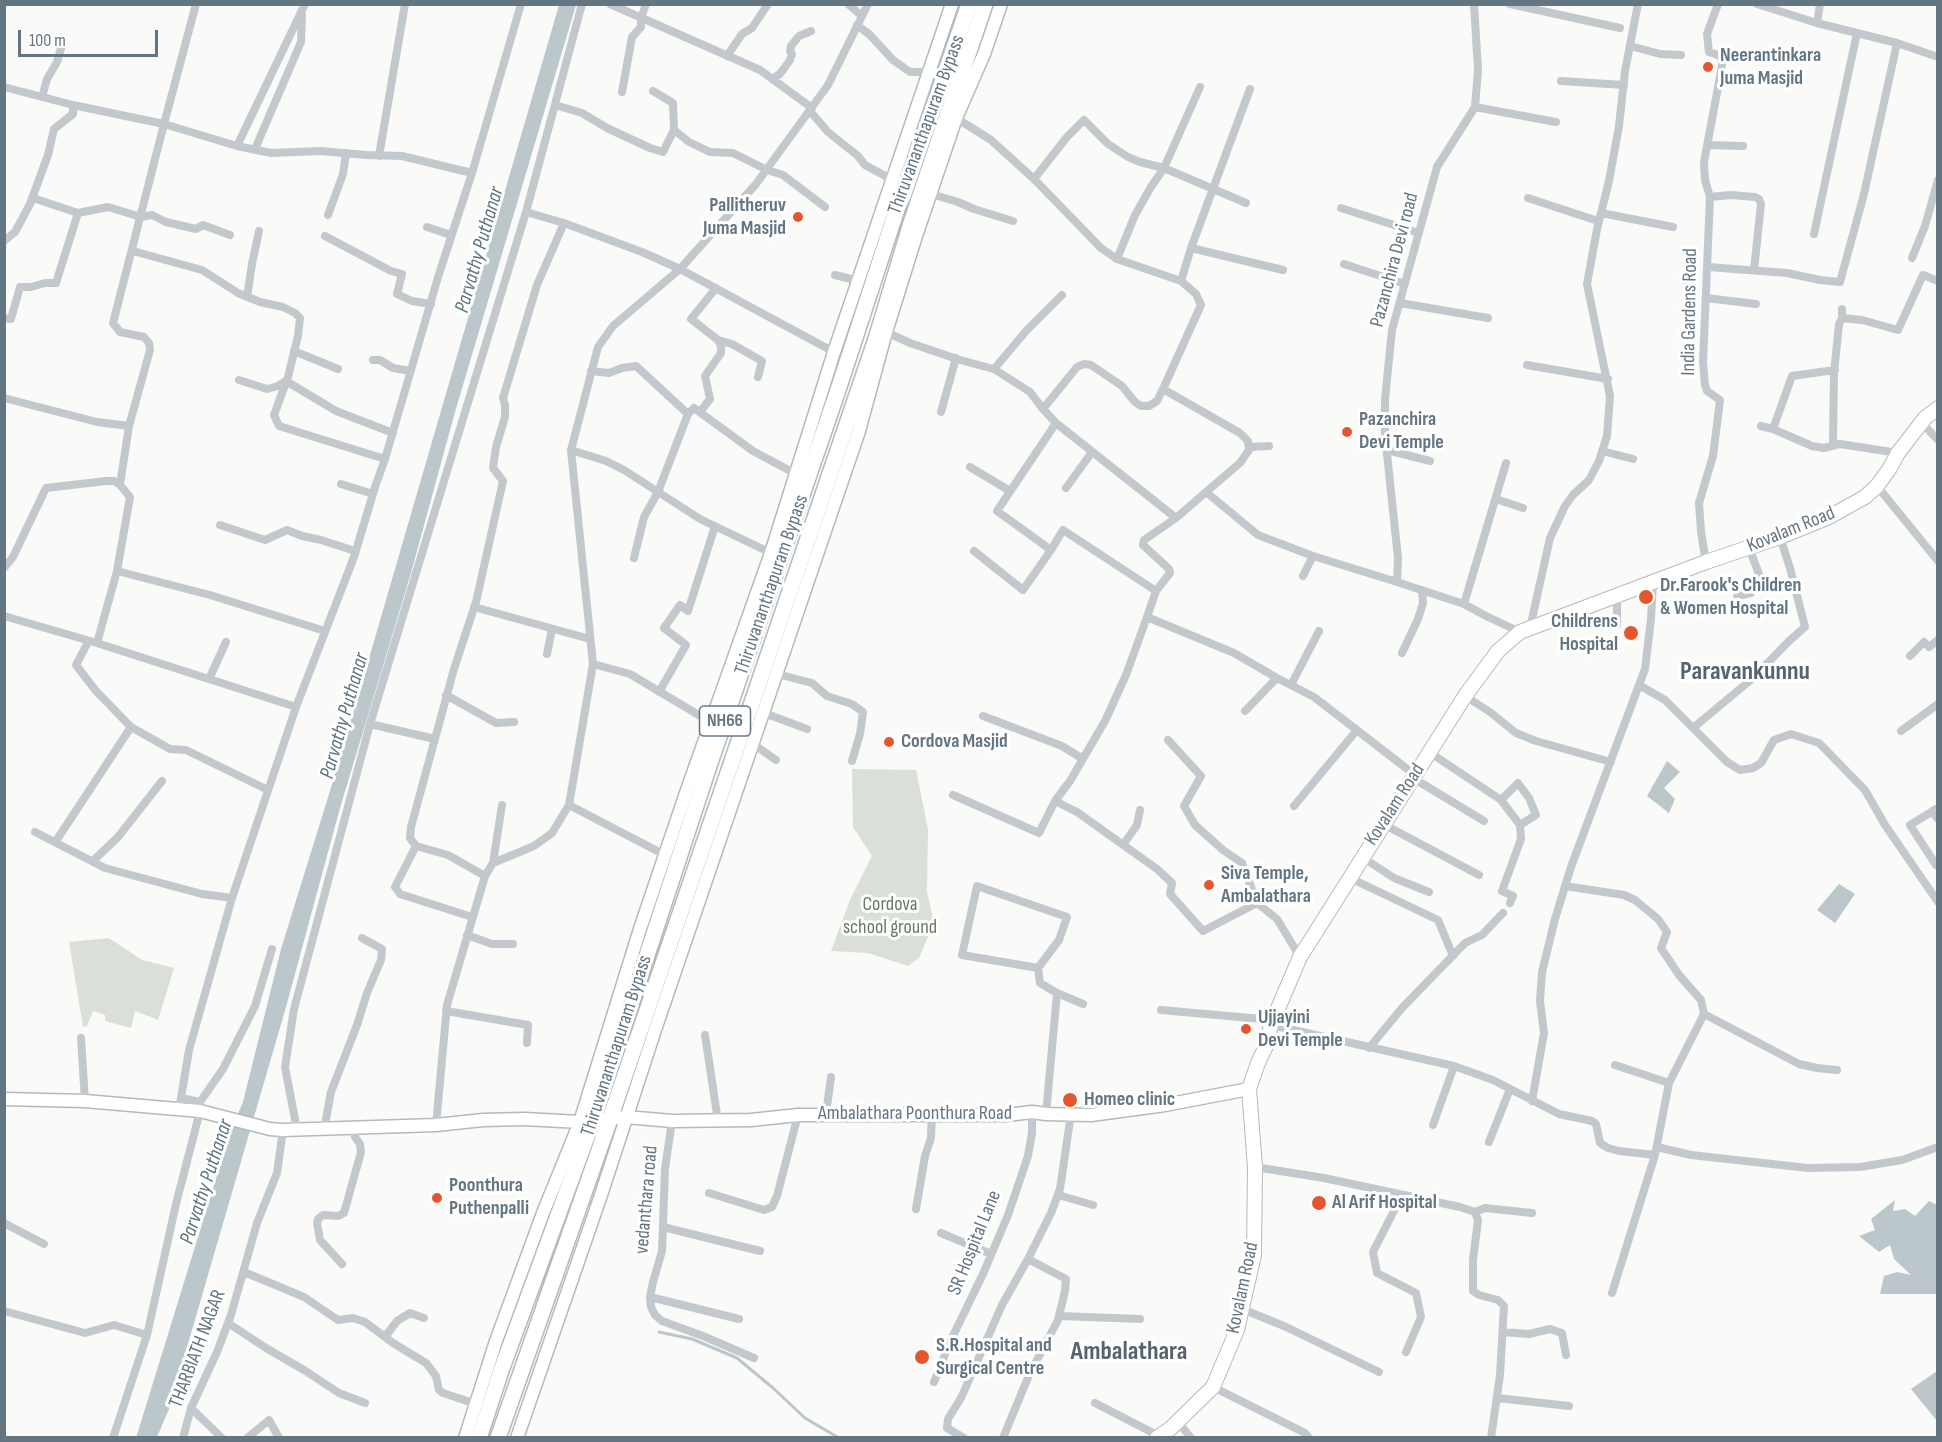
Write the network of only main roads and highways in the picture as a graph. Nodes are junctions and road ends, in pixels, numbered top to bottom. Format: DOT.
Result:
graph roads {
  1 [pos="969,4"];
  2 [pos="985,4"];
  3 [pos="1938,408"];
  4 [pos="479,1437"];
  5 [pos="498,1437"];
  6 [pos="1158,1437"];
  1 -- 4 [label="highway, Thiruvananthapuram Bypass / NH66"];
  2 -- 5 [label="highway, Thiruvananthapuram Bypass / NH66"];
  3 -- 6 [label="main road, Kovalam Road"];
}
